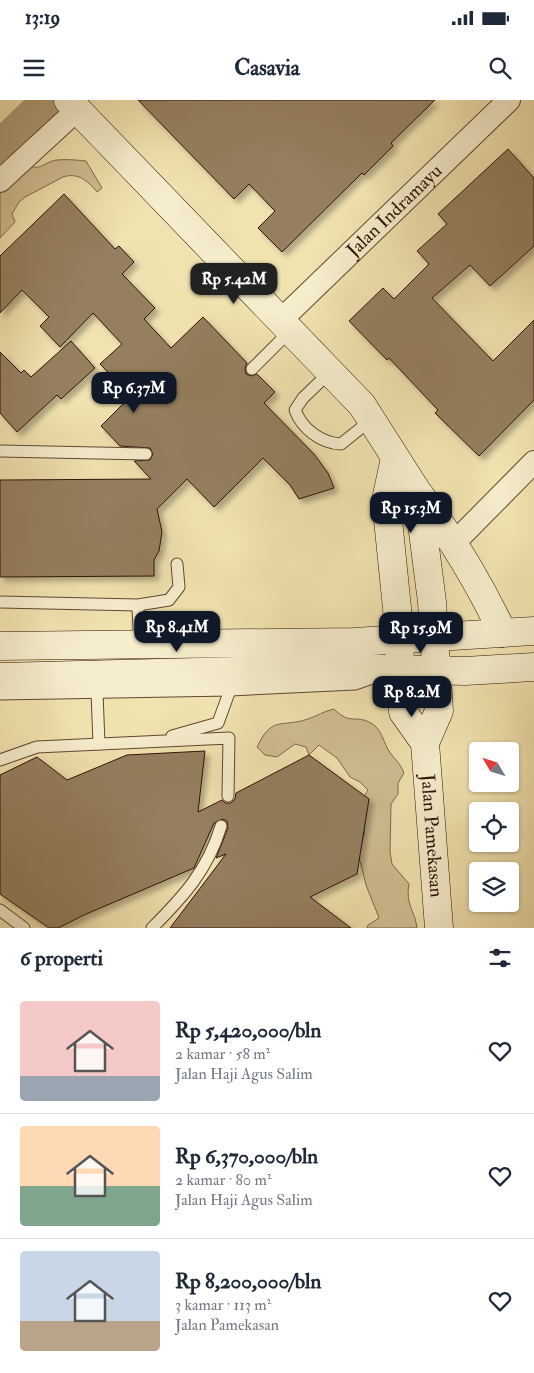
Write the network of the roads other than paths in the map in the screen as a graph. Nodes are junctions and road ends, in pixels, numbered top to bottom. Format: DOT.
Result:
graph roads {
  1 [pos="509,100"];
  2 [pos="76,103"];
  3 [pos="0,180"];
  4 [pos="285,326"];
  5 [pos="252,369"];
  6 [pos="330,373"];
  7 [pos="371,420"];
  8 [pos="0,452"];
  9 [pos="146,454"];
  10 [pos="395,458"];
  11 [pos="534,462"];
  12 [pos="418,493"];
  13 [pos="455,542"];
  14 [pos="177,564"];
  15 [pos="0,602"];
  16 [pos="138,608"];
  17 [pos="534,631"];
  18 [pos="503,633"];
  19 [pos="434,638"];
  20 [pos="399,640"];
  21 [pos="140,645"];
  22 [pos="0,646"];
  23 [pos="534,667"];
  24 [pos="400,669"];
  25 [pos="436,670"];
  26 [pos="0,678"];
  27 [pos="230,690"];
  28 [pos="97,692"];
  29 [pos="0,694"];
  30 [pos="161,740"];
  31 [pos="425,743"];
  32 [pos="99,744"];
  33 [pos="0,760"];
  34 [pos="228,796"];
  35 [pos="221,826"];
  36 [pos="0,910"];
  37 [pos="24,928"];
  38 [pos="152,928"];
  39 [pos="439,928"];
  1 -- 4 [label="street, Jalan Indramayu"];
  2 -- 3 [label="street"];
  2 -- 4 [label="street"];
  4 -- 5 [label="lane"];
  4 -- 6 [label="street"];
  6 -- 7 [label="street"];
  6 -- 7 [label="lane"];
  7 -- 10 [label="street"];
  8 -- 9 [label="lane"];
  10 -- 12 [label="street"];
  10 -- 20 [label="street"];
  11 -- 13 [label="street"];
  12 -- 13 [label="street"];
  12 -- 19 [label="street, Jalan Pamekasan"];
  13 -- 18 [label="street"];
  14 -- 16 [label="lane"];
  15 -- 16 [label="lane"];
  16 -- 21 [label="lane"];
  17 -- 18 [label="street"];
  18 -- 19 [label="street"];
  19 -- 20 [label="street"];
  19 -- 25 [label="street, Jalan Pamekasan"];
  20 -- 21 [label="street"];
  20 -- 24 [label="street"];
  21 -- 22 [label="street"];
  23 -- 25 [label="street"];
  24 -- 25 [label="street"];
  24 -- 26 [label="street"];
  24 -- 27 [label="lane"];
  24 -- 31 [label="street"];
  25 -- 31 [label="street, Jalan Pamekasan"];
  27 -- 28 [label="lane"];
  27 -- 30 [label="lane"];
  28 -- 29 [label="lane"];
  28 -- 32 [label="lane"];
  30 -- 32 [label="lane"];
  30 -- 34 [label="lane"];
  31 -- 39 [label="street, Jalan Pamekasan"];
  32 -- 33 [label="lane"];
  35 -- 38 [label="lane"];
  36 -- 37 [label="lane"];
}
